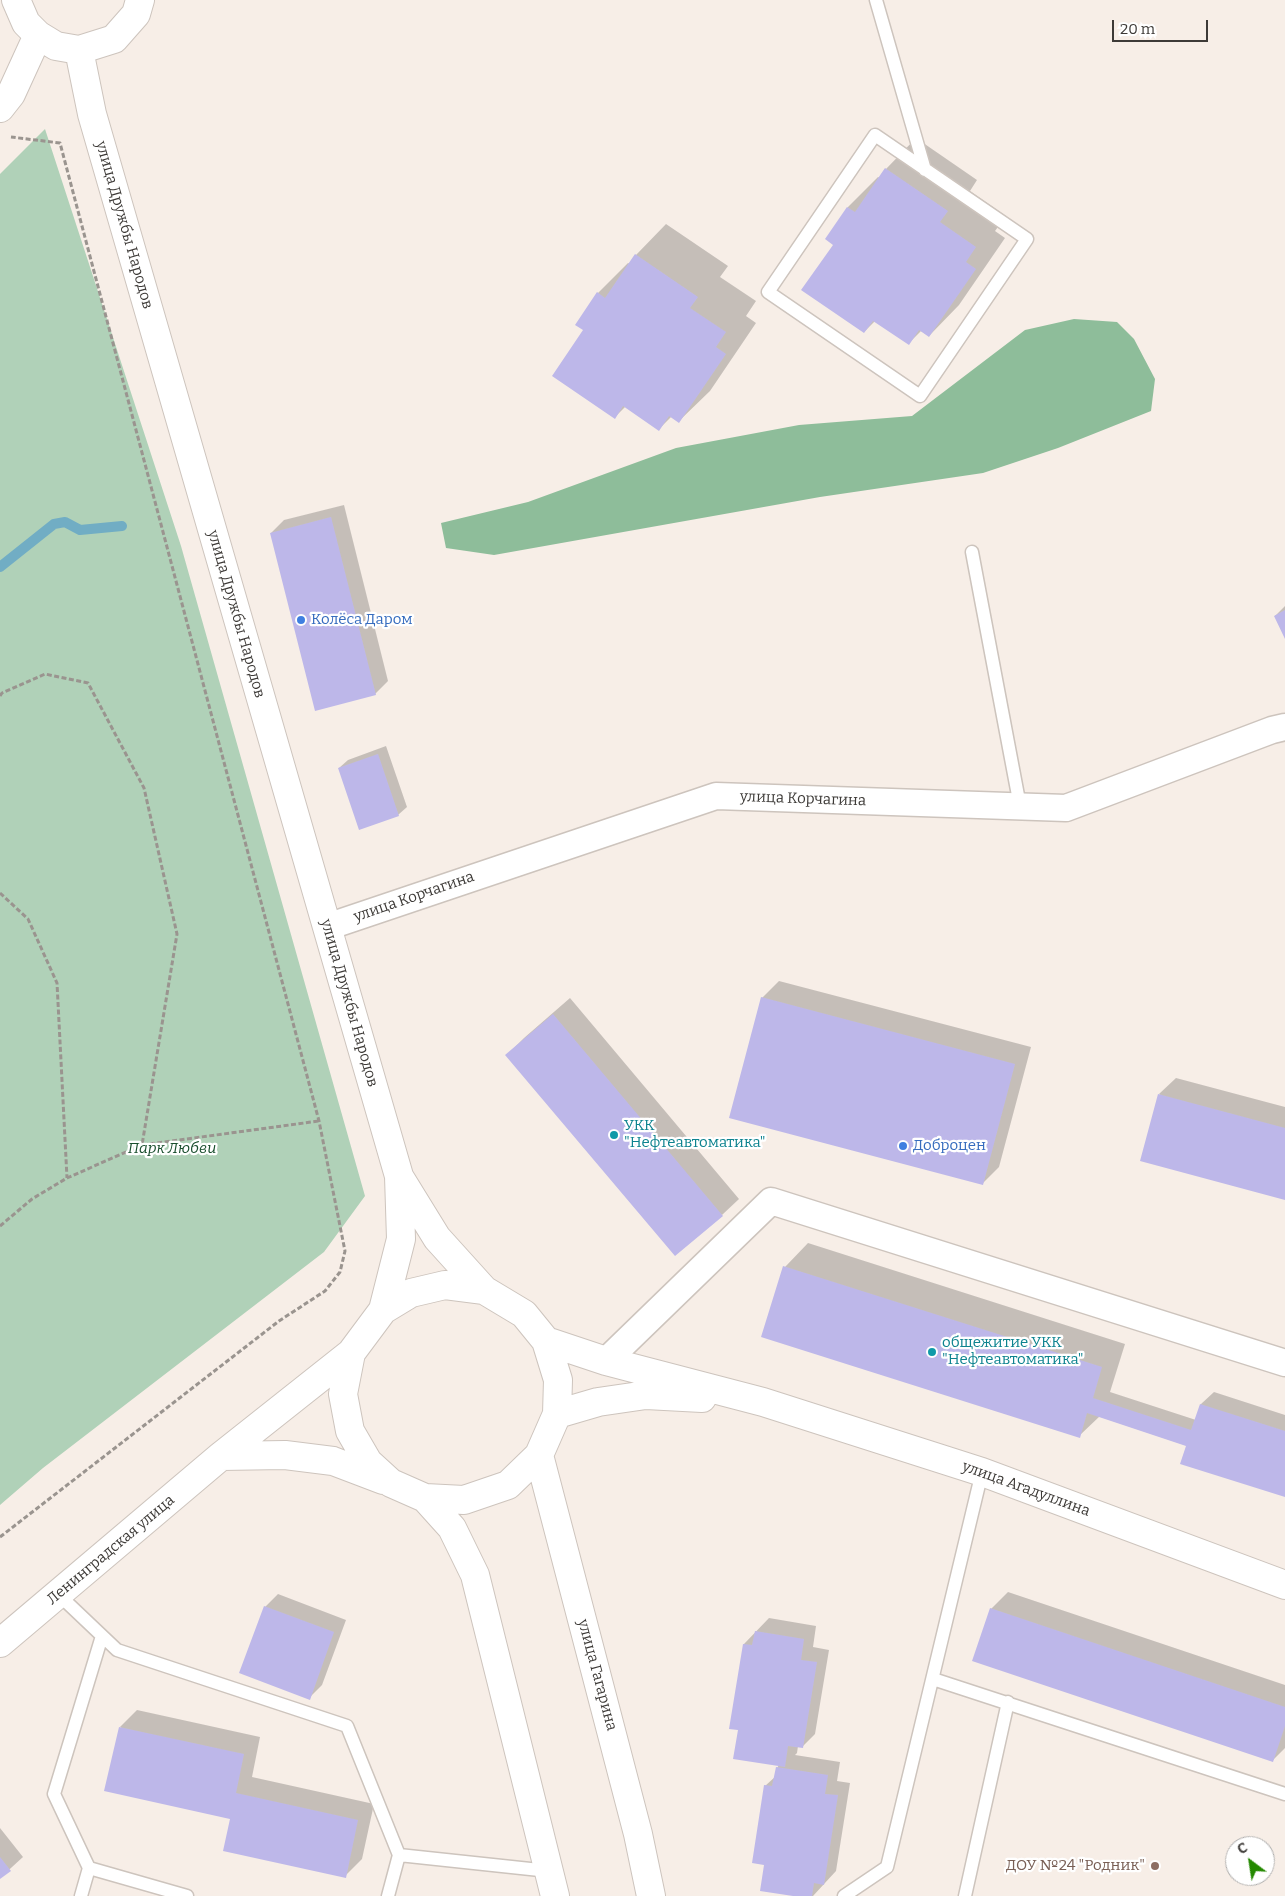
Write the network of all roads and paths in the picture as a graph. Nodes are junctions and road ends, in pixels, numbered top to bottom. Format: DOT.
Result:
graph roads {
  1 [pos="16,0"];
  2 [pos="140,0"];
  3 [pos="876,0"];
  4 [pos="38,36"];
  5 [pos="79,50"];
  6 [pos="0,108"];
  7 [pos="8,137"];
  8 [pos="926,170"];
  9 [pos="972,552"];
  10 [pos="0,696"];
  11 [pos="1285,727"];
  12 [pos="1020,806"];
  13 [pos="0,893"];
  14 [pos="327,927"];
  15 [pos="318,1121"];
  16 [pos="142,1145"];
  17 [pos="399,1176"];
  18 [pos="67,1178"];
  19 [pos="0,1226"];
  20 [pos="484,1290"];
  21 [pos="383,1310"];
  22 [pos="546,1341"];
  23 [pos="351,1353"];
  24 [pos="606,1361"];
  25 [pos="1285,1363"];
  26 [pos="764,1402"];
  27 [pos="557,1414"];
  28 [pos="539,1455"];
  29 [pos="221,1456"];
  30 [pos="982,1472"];
  31 [pos="391,1483"];
  32 [pos="425,1498"];
  33 [pos="0,1537"];
  34 [pos="1285,1585"];
  35 [pos="58,1594"];
  36 [pos="102,1636"];
  37 [pos="0,1643"];
  38 [pos="933,1679"];
  39 [pos="1008,1702"];
  40 [pos="1285,1794"];
  41 [pos="399,1855"];
  42 [pos="89,1868"];
  43 [pos="552,1883"];
  44 [pos="82,1896"];
  45 [pos="187,1896"];
  46 [pos="388,1896"];
  47 [pos="651,1896"];
  48 [pos="844,1896"];
  49 [pos="966,1896"];
  1 -- 4 [label="main road"];
  2 -- 5 [label="main road"];
  3 -- 8 [label="lane"];
  4 -- 5 [label="main road"];
  4 -- 6 [label="main road"];
  5 -- 14 [label="main road, улица Дружбы Народов"];
  7 -- 15 [label="path"];
  8 -- 8 [label="lane"];
  9 -- 12 [label="lane"];
  10 -- 16 [label="path"];
  11 -- 12 [label="street, улица Корчагина"];
  12 -- 14 [label="street, улица Корчагина"];
  13 -- 18 [label="path"];
  14 -- 17 [label="main road, улица Дружбы Народов"];
  15 -- 16 [label="path"];
  15 -- 33 [label="path"];
  16 -- 18 [label="path"];
  17 -- 20 [label="main road"];
  17 -- 21 [label="main road"];
  18 -- 19 [label="path"];
  20 -- 21 [label="main road"];
  20 -- 22 [label="main road"];
  21 -- 23 [label="main road"];
  22 -- 24 [label="main road"];
  22 -- 27 [label="main road"];
  23 -- 29 [label="main road, Ленинградская улица"];
  23 -- 31 [label="main road"];
  24 -- 25 [label="street"];
  24 -- 26 [label="main road"];
  26 -- 27 [label="main road"];
  26 -- 30 [label="main road, улица Агадуллина"];
  27 -- 28 [label="main road"];
  28 -- 32 [label="main road"];
  28 -- 47 [label="main road, улица Гагарина"];
  29 -- 31 [label="main road"];
  29 -- 35 [label="main road, Ленинградская улица"];
  30 -- 34 [label="main road, улица Агадуллина"];
  30 -- 38 [label="lane"];
  31 -- 32 [label="main road"];
  32 -- 43 [label="main road"];
  35 -- 36 [label="lane"];
  35 -- 37 [label="main road, Ленинградская улица"];
  36 -- 41 [label="lane"];
  36 -- 42 [label="lane"];
  38 -- 39 [label="lane"];
  38 -- 48 [label="lane"];
  39 -- 40 [label="lane"];
  39 -- 49 [label="lane"];
  41 -- 43 [label="lane"];
  41 -- 46 [label="lane"];
  42 -- 44 [label="lane"];
  42 -- 45 [label="lane"];
}
